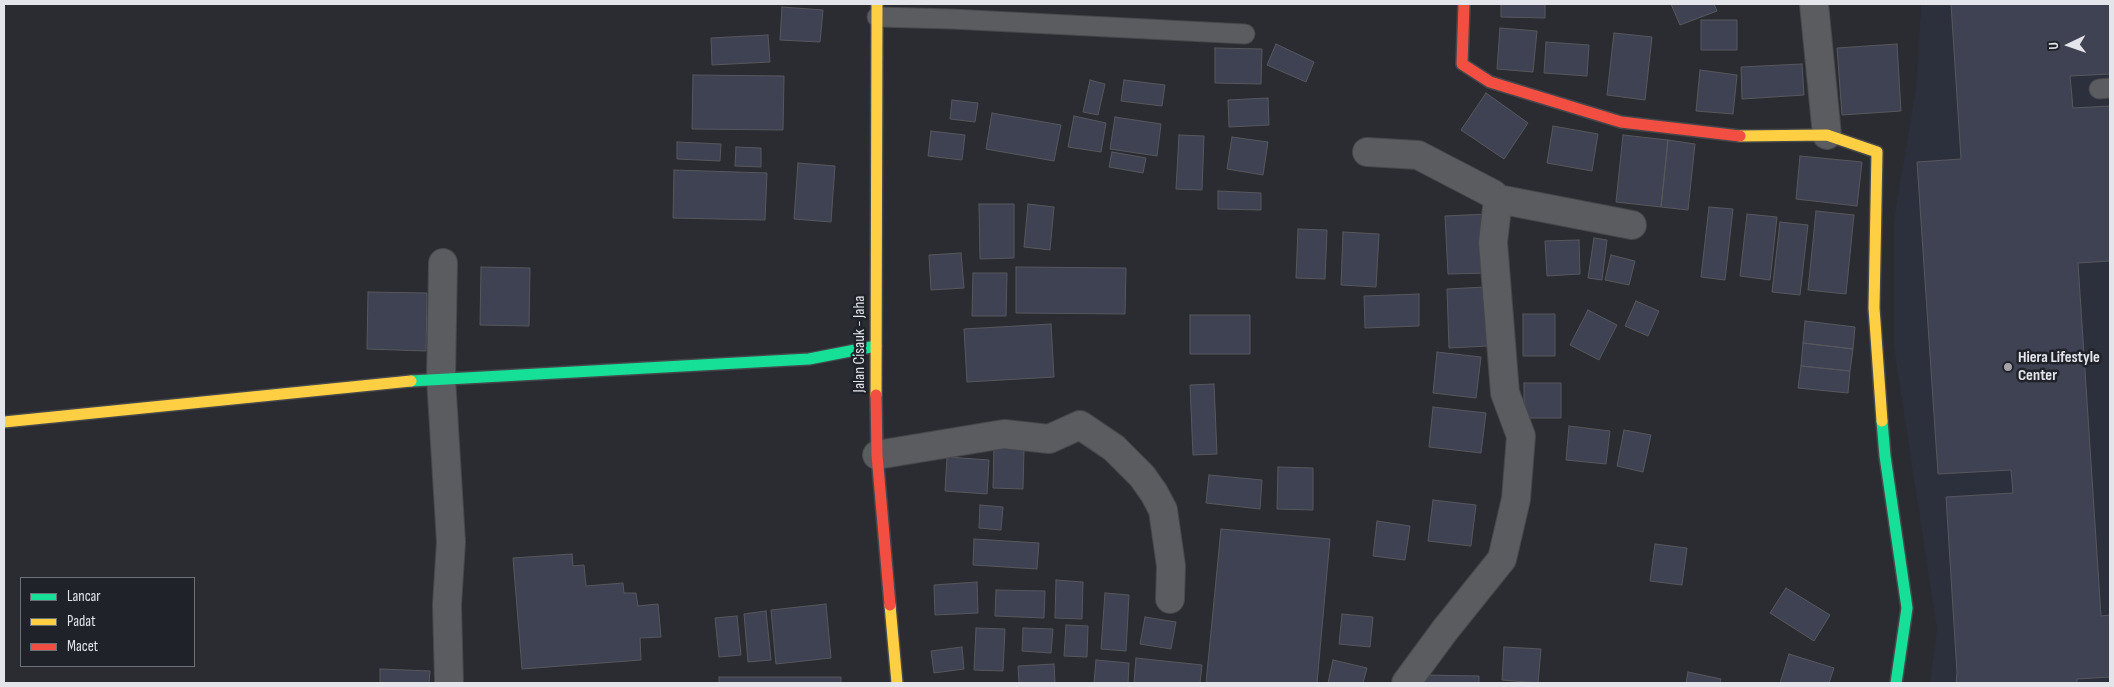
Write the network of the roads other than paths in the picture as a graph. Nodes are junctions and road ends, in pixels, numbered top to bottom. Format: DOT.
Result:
graph roads {
  1 [pos="1464,4"];
  2 [pos="1814,4"];
  3 [pos="877,11"];
  4 [pos="1245,34"];
  5 [pos="1827,135"];
  6 [pos="1368,152"];
  7 [pos="1498,199"];
  8 [pos="1632,225"];
  9 [pos="443,263"];
  10 [pos="876,346"];
  11 [pos="441,378"];
  12 [pos="4,422"];
  13 [pos="877,455"];
  14 [pos="1170,599"];
  15 [pos="449,683"];
  16 [pos="897,683"];
  17 [pos="1406,683"];
  18 [pos="1896,683"];
  1 -- 5 [label="street"];
  2 -- 5 [label="street"];
  3 -- 4 [label="lane"];
  3 -- 10 [label="street, Jalan Cisauk - Jaha"];
  5 -- 18 [label="street"];
  6 -- 7 [label="street"];
  7 -- 8 [label="street"];
  7 -- 17 [label="street"];
  9 -- 11 [label="street"];
  10 -- 11 [label="street"];
  10 -- 13 [label="street, Jalan Cisauk - Jaha"];
  11 -- 12 [label="street"];
  11 -- 15 [label="street"];
  13 -- 14 [label="street"];
  13 -- 16 [label="street, Jalan Cisauk - Jaha"];
}
